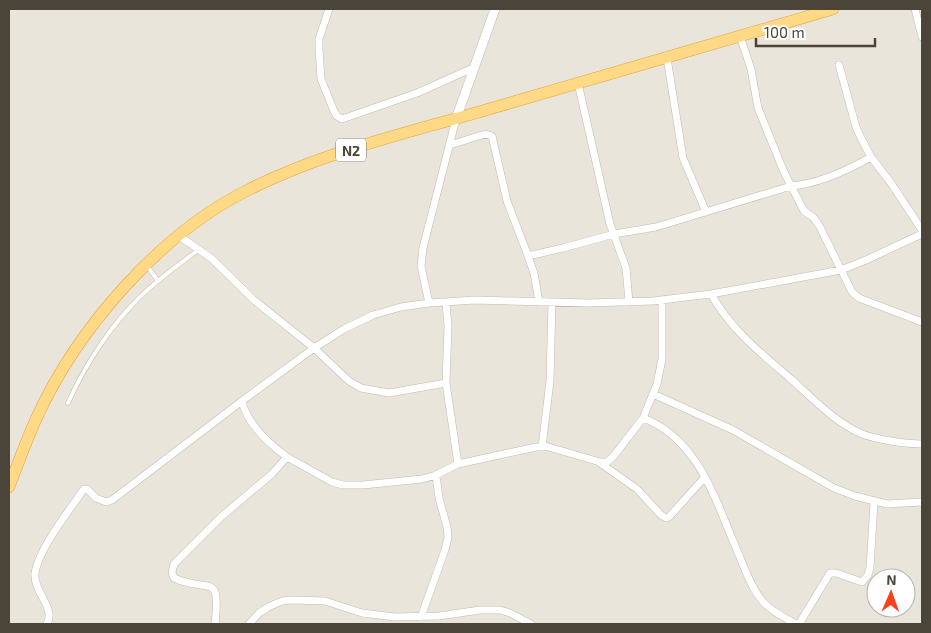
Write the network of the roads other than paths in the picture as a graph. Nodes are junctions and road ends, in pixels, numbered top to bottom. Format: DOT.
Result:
graph roads {
  1 [pos="329,9"];
  2 [pos="495,9"];
  3 [pos="833,9"];
  4 [pos="915,9"];
  5 [pos="740,36"];
  6 [pos="922,37"];
  7 [pos="667,58"];
  8 [pos="839,65"];
  9 [pos="474,68"];
  10 [pos="578,83"];
  11 [pos="456,119"];
  12 [pos="450,145"];
  13 [pos="871,157"];
  14 [pos="791,186"];
  15 [pos="706,212"];
  16 [pos="922,232"];
  17 [pos="614,234"];
  18 [pos="179,236"];
  19 [pos="198,250"];
  20 [pos="528,256"];
  21 [pos="146,265"];
  22 [pos="841,270"];
  23 [pos="158,281"];
  24 [pos="711,294"];
  25 [pos="662,300"];
  26 [pos="539,302"];
  27 [pos="552,302"];
  28 [pos="629,302"];
  29 [pos="429,303"];
  30 [pos="446,303"];
  31 [pos="922,322"];
  32 [pos="314,348"];
  33 [pos="446,383"];
  34 [pos="653,394"];
  35 [pos="242,401"];
  36 [pos="68,403"];
  37 [pos="643,418"];
  38 [pos="922,444"];
  39 [pos="542,447"];
  40 [pos="287,457"];
  41 [pos="600,462"];
  42 [pos="458,464"];
  43 [pos="436,475"];
  44 [pos="704,478"];
  45 [pos="9,486"];
  46 [pos="874,502"];
  47 [pos="922,502"];
  48 [pos="421,617"];
  49 [pos="47,624"];
  50 [pos="215,624"];
  51 [pos="249,624"];
  52 [pos="531,624"];
  53 [pos="798,624"];
  1 -- 9 [label="street"];
  2 -- 9 [label="street"];
  3 -- 5 [label="highway, N2"];
  4 -- 6 [label="street"];
  5 -- 7 [label="highway, N2"];
  5 -- 14 [label="street"];
  7 -- 10 [label="highway, N2"];
  7 -- 15 [label="street"];
  8 -- 13 [label="street"];
  9 -- 11 [label="street"];
  10 -- 11 [label="highway, N2"];
  10 -- 17 [label="street"];
  11 -- 12 [label="street"];
  11 -- 18 [label="highway, N2"];
  12 -- 20 [label="street"];
  12 -- 29 [label="street"];
  13 -- 14 [label="street"];
  13 -- 16 [label="street"];
  14 -- 15 [label="street"];
  14 -- 22 [label="street"];
  15 -- 17 [label="street"];
  16 -- 22 [label="street"];
  17 -- 20 [label="street"];
  17 -- 28 [label="street"];
  18 -- 19 [label="street"];
  18 -- 21 [label="highway, N2"];
  19 -- 23 [label="lane"];
  19 -- 32 [label="street"];
  20 -- 26 [label="street"];
  21 -- 23 [label="lane"];
  21 -- 45 [label="highway, N2"];
  22 -- 24 [label="street"];
  22 -- 31 [label="street"];
  23 -- 36 [label="lane"];
  24 -- 25 [label="street"];
  24 -- 38 [label="street"];
  25 -- 28 [label="street"];
  25 -- 34 [label="street"];
  26 -- 27 [label="street"];
  26 -- 30 [label="street"];
  27 -- 28 [label="street"];
  27 -- 39 [label="street"];
  29 -- 30 [label="street"];
  29 -- 32 [label="street"];
  30 -- 33 [label="street"];
  32 -- 33 [label="street"];
  32 -- 35 [label="street"];
  33 -- 42 [label="street"];
  34 -- 37 [label="street"];
  34 -- 46 [label="street"];
  35 -- 40 [label="street"];
  35 -- 49 [label="street"];
  37 -- 41 [label="street"];
  37 -- 44 [label="street"];
  39 -- 41 [label="street"];
  39 -- 42 [label="street"];
  40 -- 43 [label="street"];
  40 -- 50 [label="street"];
  41 -- 44 [label="street"];
  42 -- 43 [label="street"];
  43 -- 48 [label="street"];
  44 -- 53 [label="street"];
  46 -- 47 [label="street"];
  46 -- 53 [label="street"];
  48 -- 51 [label="street"];
  48 -- 52 [label="street"];
}
